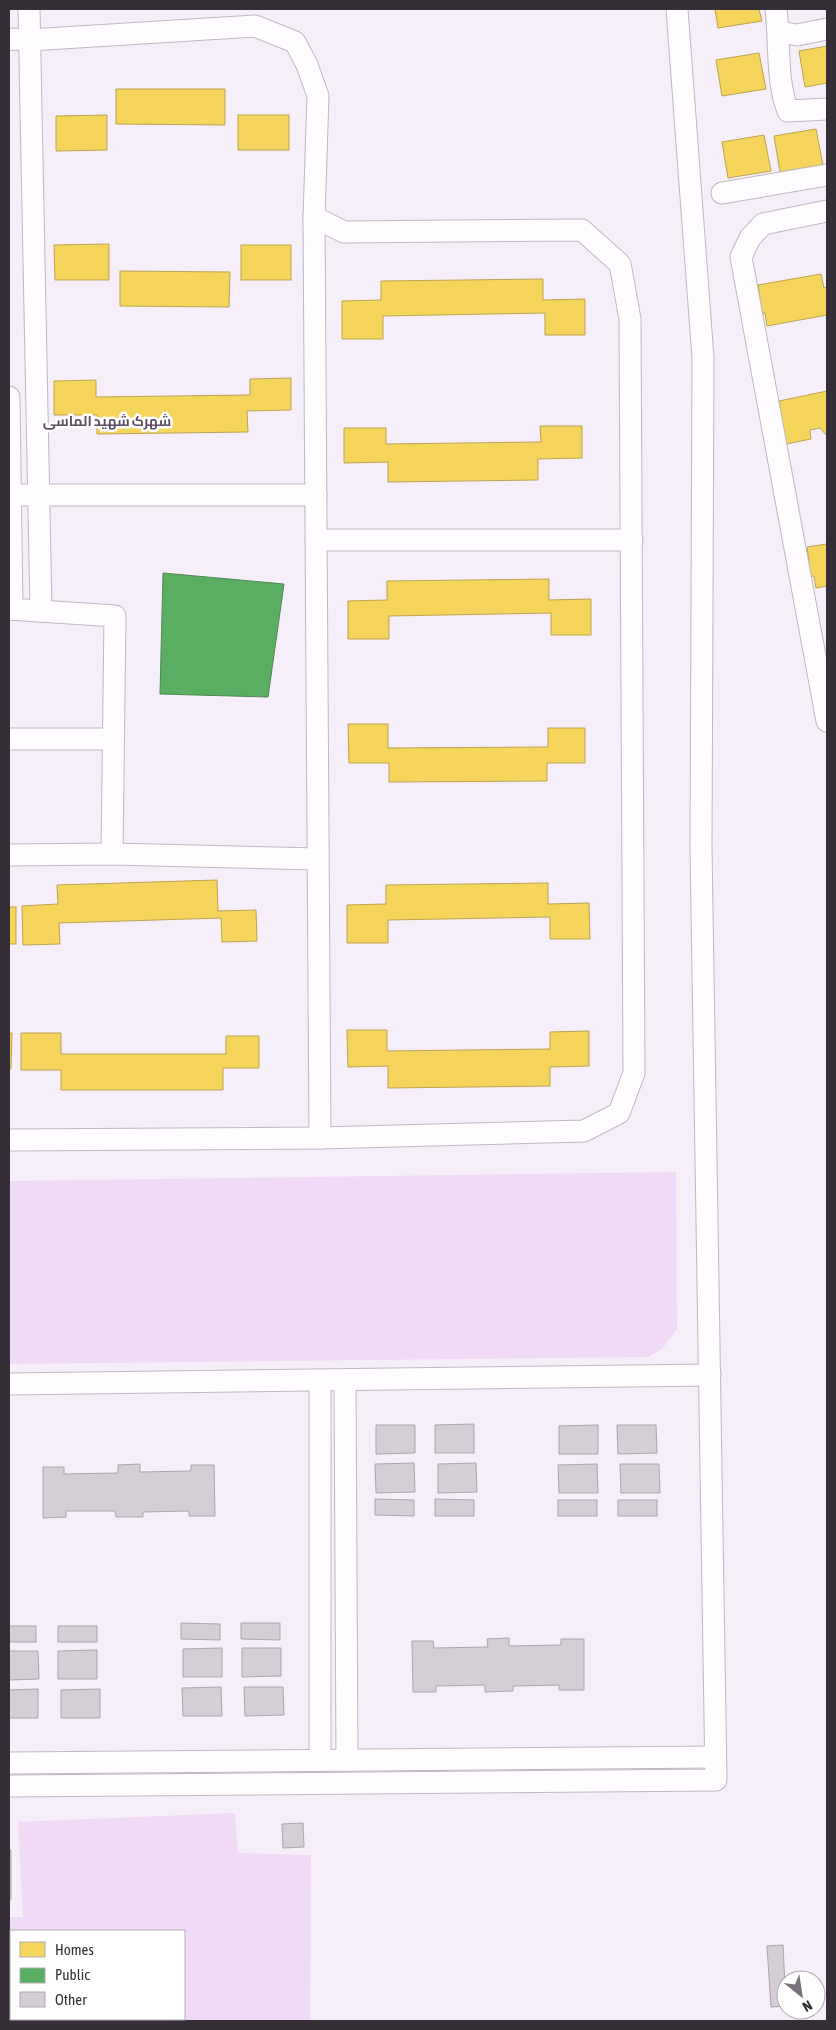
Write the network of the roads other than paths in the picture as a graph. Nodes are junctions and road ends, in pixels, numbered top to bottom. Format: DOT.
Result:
graph roads {
  1 [pos="29,9"];
  2 [pos="677,9"];
  3 [pos="776,9"];
  4 [pos="827,29"];
  5 [pos="779,32"];
  6 [pos="9,39"];
  7 [pos="30,40"];
  8 [pos="827,109"];
  9 [pos="827,175"];
  10 [pos="722,193"];
  11 [pos="827,211"];
  12 [pos="314,217"];
  13 [pos="9,397"];
  14 [pos="9,495"];
  15 [pos="39,496"];
  16 [pos="316,496"];
  17 [pos="316,540"];
  18 [pos="632,540"];
  19 [pos="10,609"];
  20 [pos="41,611"];
  21 [pos="827,721"];
  22 [pos="9,739"];
  23 [pos="113,739"];
  24 [pos="9,854"];
  25 [pos="112,854"];
  26 [pos="318,859"];
  27 [pos="320,1138"];
  28 [pos="9,1140"];
  29 [pos="710,1375"];
  30 [pos="320,1380"];
  31 [pos="346,1380"];
  32 [pos="9,1384"];
  33 [pos="716,1757"];
  34 [pos="320,1760"];
  35 [pos="347,1760"];
  36 [pos="9,1763"];
  37 [pos="9,1786"];
  1 -- 7 [label="street"];
  2 -- 29 [label="street"];
  3 -- 5 [label="street"];
  4 -- 5 [label="street"];
  5 -- 8 [label="street"];
  6 -- 7 [label="street"];
  7 -- 12 [label="street"];
  7 -- 15 [label="street"];
  9 -- 10 [label="street"];
  11 -- 21 [label="street"];
  12 -- 16 [label="street"];
  12 -- 18 [label="street"];
  13 -- 14 [label="street"];
  14 -- 15 [label="street"];
  14 -- 19 [label="street"];
  15 -- 16 [label="street"];
  15 -- 20 [label="street"];
  16 -- 17 [label="street"];
  17 -- 18 [label="street"];
  17 -- 26 [label="street"];
  18 -- 27 [label="street"];
  19 -- 20 [label="street"];
  20 -- 23 [label="street"];
  22 -- 23 [label="street"];
  23 -- 25 [label="street"];
  24 -- 25 [label="street"];
  25 -- 26 [label="street"];
  26 -- 27 [label="street"];
  27 -- 28 [label="street"];
  29 -- 31 [label="street"];
  29 -- 33 [label="street"];
  30 -- 31 [label="street"];
  30 -- 32 [label="street"];
  30 -- 34 [label="street"];
  31 -- 35 [label="street"];
  33 -- 35 [label="street"];
  33 -- 37 [label="street"];
  34 -- 35 [label="street"];
  34 -- 36 [label="street"];
}
